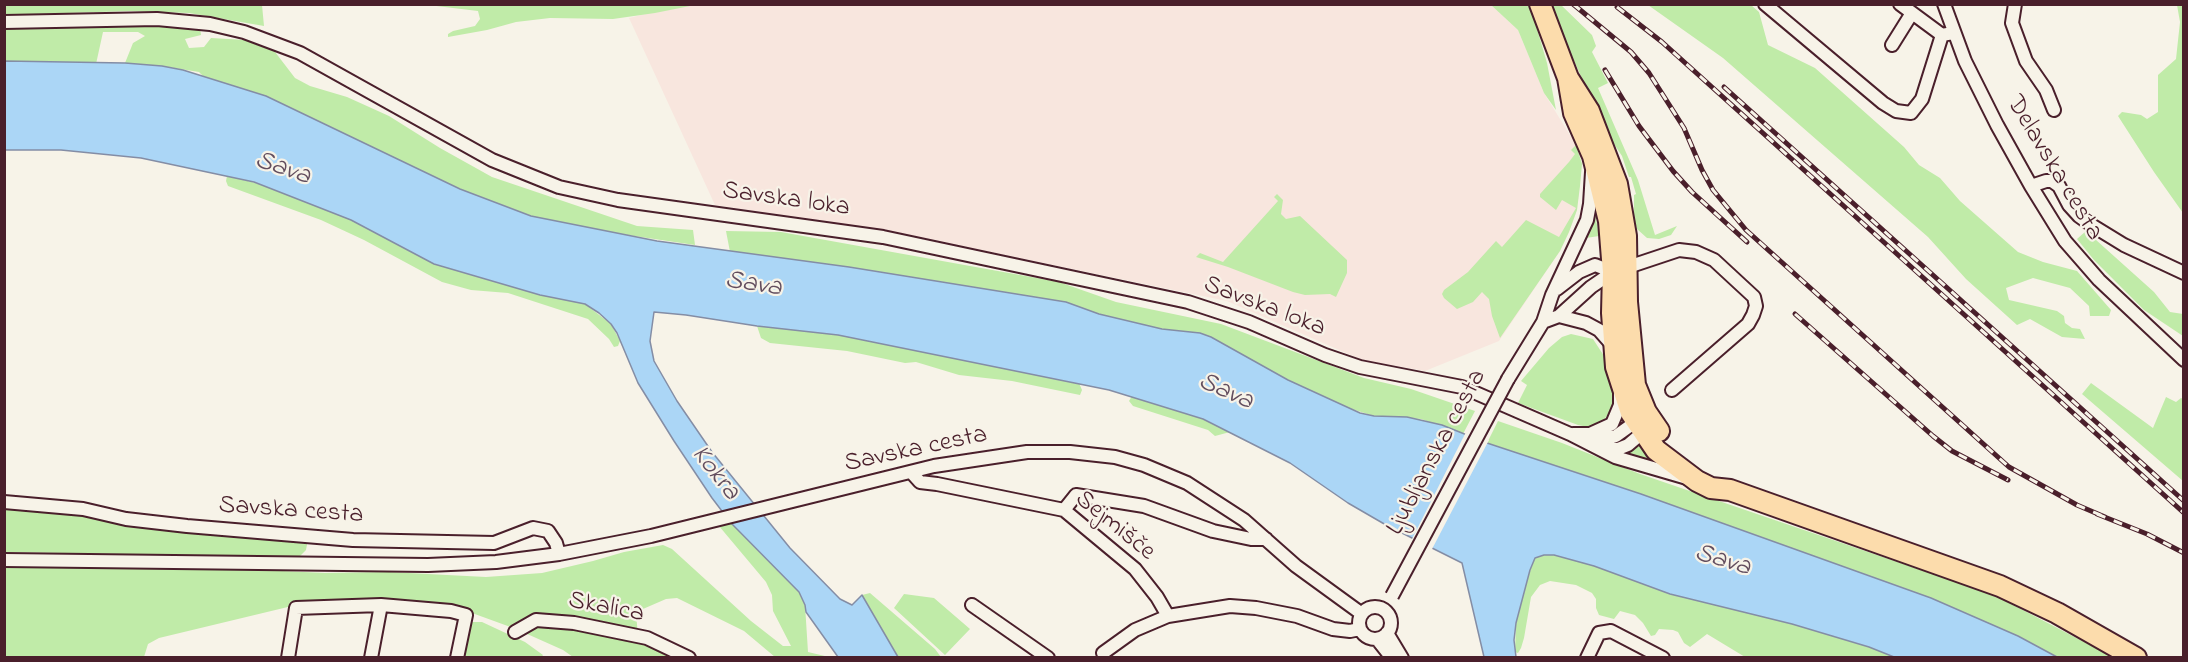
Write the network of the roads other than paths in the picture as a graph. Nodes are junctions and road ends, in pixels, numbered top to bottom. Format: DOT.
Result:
graph roads {
  1 [pos="1540,4"];
  2 [pos="1765,4"];
  3 [pos="1900,4"];
  4 [pos="1944,4"];
  5 [pos="2015,4"];
  6 [pos="1912,13"];
  7 [pos="4,22"];
  8 [pos="1947,34"];
  9 [pos="1892,45"];
  10 [pos="1568,78"];
  11 [pos="2055,110"];
  12 [pos="1593,156"];
  13 [pos="2031,186"];
  14 [pos="1621,271"];
  15 [pos="2184,273"];
  16 [pos="1552,295"];
  17 [pos="1559,316"];
  18 [pos="1543,322"];
  19 [pos="1614,347"];
  20 [pos="2184,360"];
  21 [pos="1620,381"];
  22 [pos="1672,390"];
  23 [pos="1645,423"];
  24 [pos="1570,434"];
  25 [pos="1590,435"];
  26 [pos="1596,447"];
  27 [pos="911,472"];
  28 [pos="1697,481"];
  29 [pos="1730,490"];
  30 [pos="4,502"];
  31 [pos="1064,510"];
  32 [pos="1266,539"];
  33 [pos="559,554"];
  34 [pos="4,560"];
  35 [pos="381,605"];
  36 [pos="972,605"];
  37 [pos="1384,611"];
  38 [pos="1362,614"];
  39 [pos="1168,616"];
  40 [pos="1360,629"];
  41 [pos="514,632"];
  42 [pos="1382,636"];
  43 [pos="2111,643"];
  44 [pos="1103,653"];
  45 [pos="1045,655"];
  46 [pos="1398,656"];
  47 [pos="288,657"];
  48 [pos="371,657"];
  49 [pos="457,657"];
  50 [pos="689,657"];
  51 [pos="1587,657"];
  52 [pos="1663,657"];
  53 [pos="2125,657"];
  54 [pos="2136,657"];
  1 -- 10 [label="main road, Ljubljanska cesta"];
  2 -- 8 [label="street"];
  3 -- 6 [label="street"];
  4 -- 8 [label="street, Delavska cesta"];
  5 -- 11 [label="street"];
  6 -- 8 [label="street"];
  6 -- 9 [label="street"];
  7 -- 24 [label="street, Savska loka"];
  8 -- 13 [label="street, Delavska cesta"];
  10 -- 12 [label="main road, Ljubljanska cesta"];
  10 -- 14 [label="main road, Ljubljanska cesta"];
  12 -- 14 [label="main road"];
  12 -- 16 [label="street, Ljubljanska cesta"];
  13 -- 15 [label="street"];
  13 -- 20 [label="street, Delavska cesta"];
  14 -- 16 [label="street"];
  14 -- 17 [label="street"];
  14 -- 19 [label="main road"];
  14 -- 22 [label="street"];
  14 -- 23 [label="main road, Ljubljanska cesta"];
  16 -- 18 [label="street, Ljubljanska cesta"];
  17 -- 18 [label="street"];
  17 -- 19 [label="street"];
  18 -- 37 [label="street, Ljubljanska cesta, bridge"];
  19 -- 21 [label="main road"];
  21 -- 23 [label="main road"];
  21 -- 25 [label="street"];
  23 -- 25 [label="street"];
  23 -- 26 [label="street"];
  23 -- 28 [label="main road"];
  23 -- 29 [label="main road, Ljubljanska cesta"];
  24 -- 25 [label="street"];
  24 -- 26 [label="street, Savska loka"];
  26 -- 28 [label="street, Savska loka"];
  27 -- 31 [label="street, Sejmišče"];
  27 -- 32 [label="street, Savska cesta"];
  27 -- 33 [label="street, Savska cesta"];
  28 -- 29 [label="main road"];
  29 -- 43 [label="main road"];
  30 -- 33 [label="street, Savska cesta"];
  31 -- 32 [label="street"];
  31 -- 39 [label="street, Sejmišče"];
  32 -- 38 [label="street, Savska cesta"];
  33 -- 34 [label="street, Savska cesta"];
  35 -- 47 [label="street"];
  35 -- 48 [label="street"];
  35 -- 49 [label="street"];
  36 -- 45 [label="street"];
  37 -- 38 [label="street"];
  37 -- 42 [label="street"];
  38 -- 40 [label="street"];
  39 -- 40 [label="street"];
  39 -- 44 [label="street"];
  40 -- 42 [label="street"];
  41 -- 50 [label="street, Skalica"];
  42 -- 46 [label="street"];
  43 -- 53 [label="main road"];
  43 -- 54 [label="main road"];
  51 -- 52 [label="street"];
}
